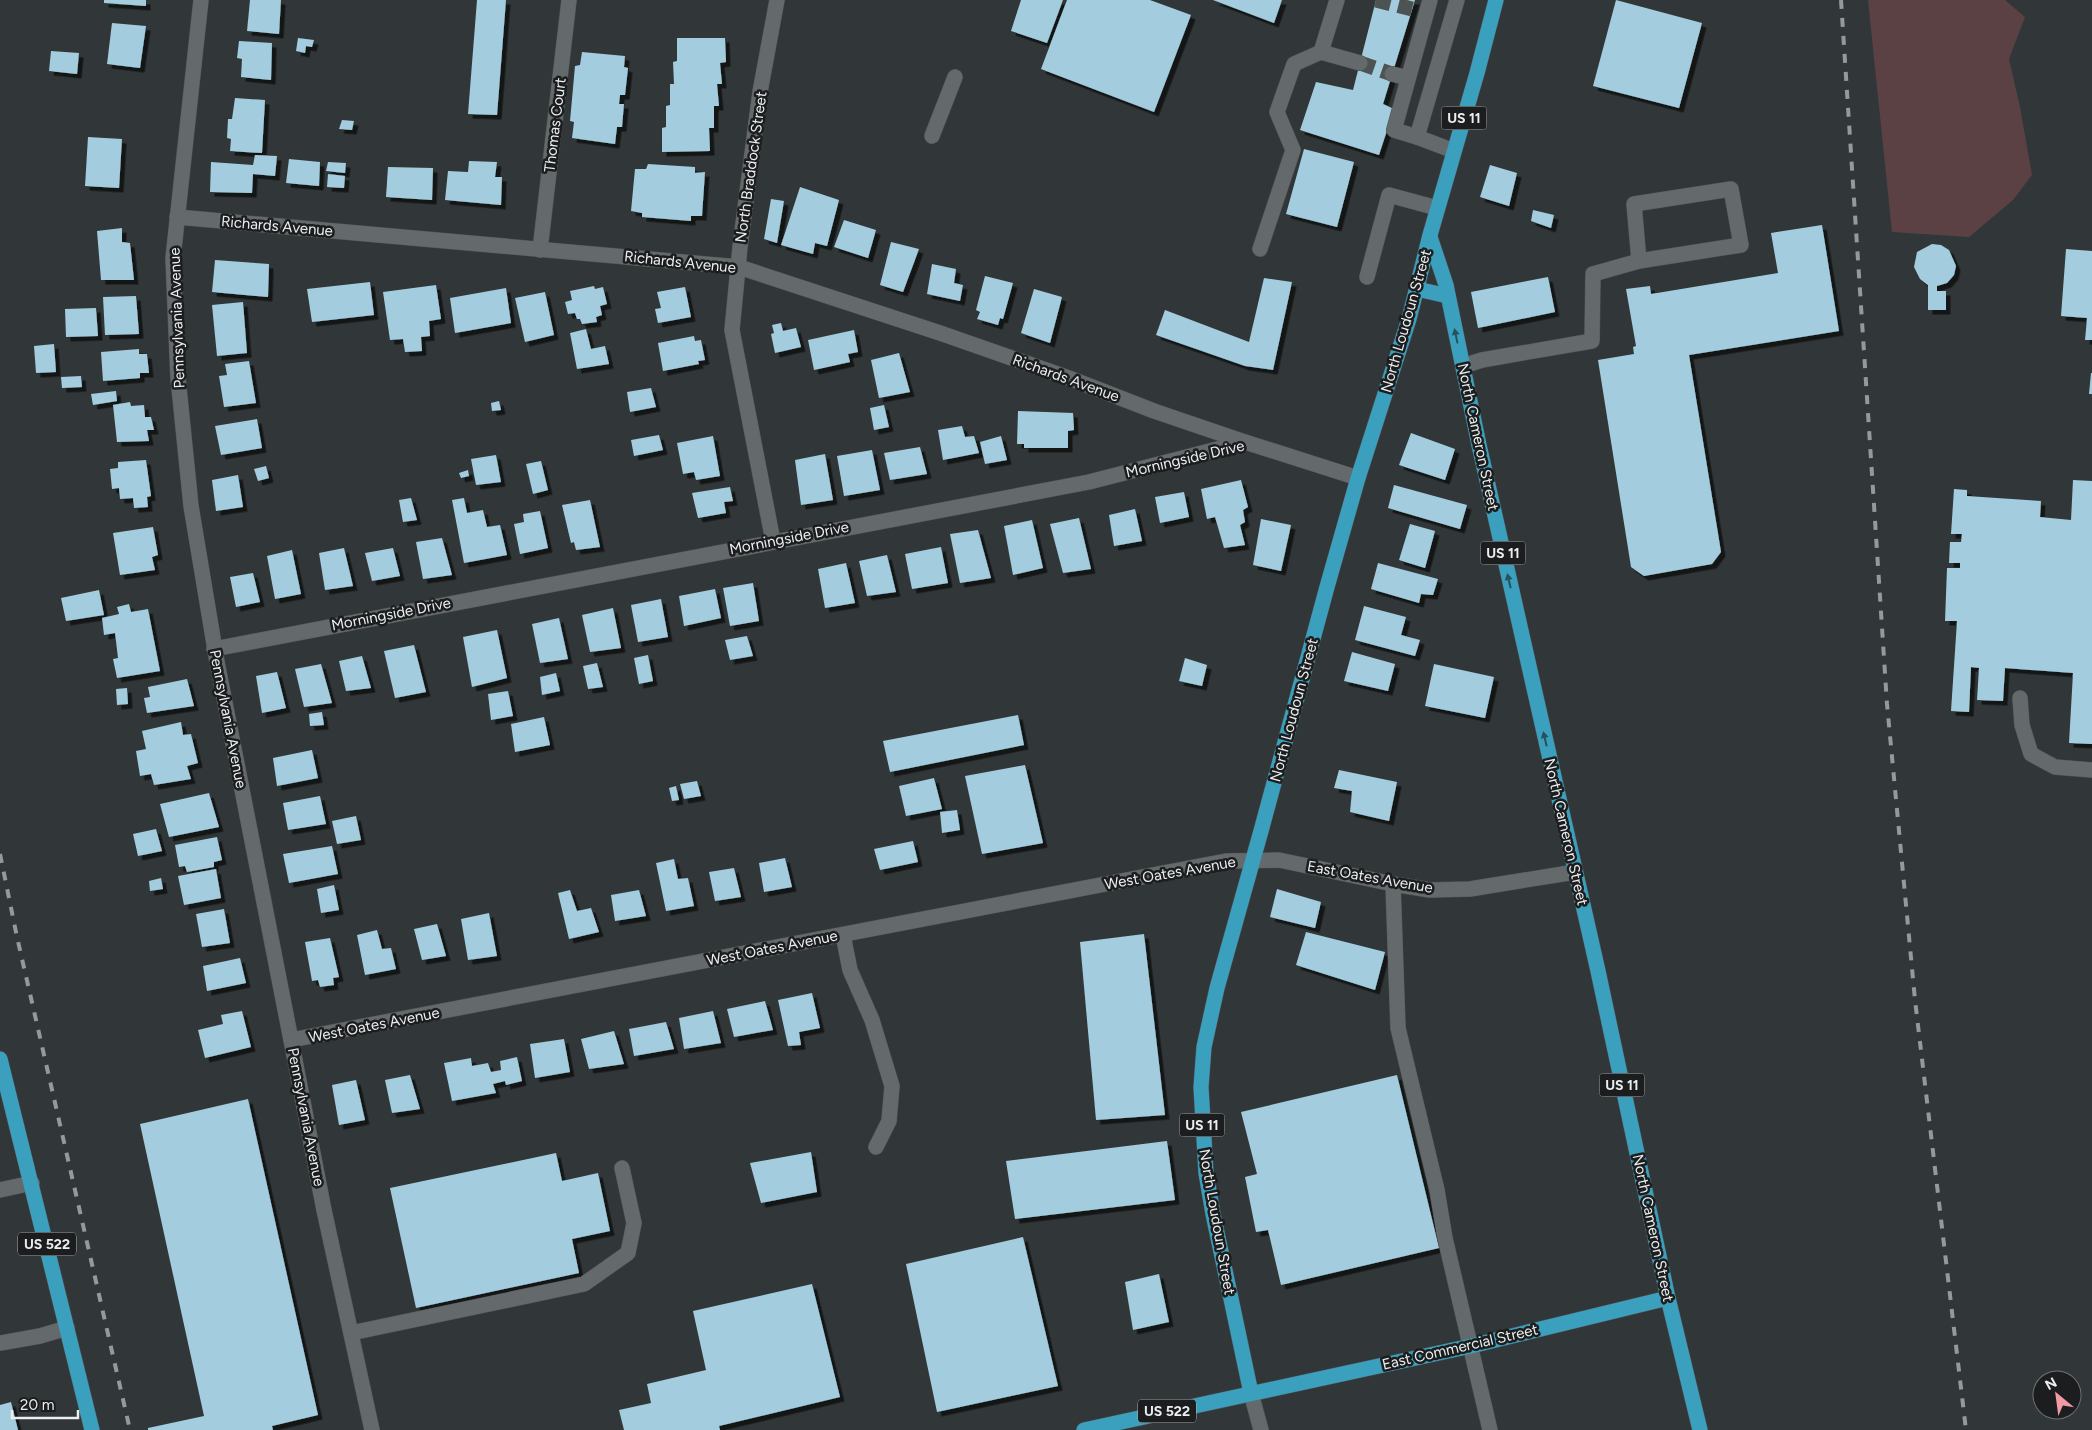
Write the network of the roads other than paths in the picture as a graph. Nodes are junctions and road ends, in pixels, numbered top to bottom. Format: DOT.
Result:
graph roads {
  1 [pos="201,0"];
  2 [pos="569,0"];
  3 [pos="777,0"];
  4 [pos="1337,0"];
  5 [pos="1457,0"];
  6 [pos="1496,0"];
  7 [pos="1423,7"];
  8 [pos="1321,52"];
  9 [pos="1360,63"];
  10 [pos="1392,74"];
  11 [pos="955,77"];
  12 [pos="1408,78"];
  13 [pos="932,136"];
  14 [pos="1417,137"];
  15 [pos="1454,151"];
  16 [pos="1438,208"];
  17 [pos="177,218"];
  18 [pos="1430,235"];
  19 [pos="1260,249"];
  20 [pos="540,250"];
  21 [pos="1639,261"];
  22 [pos="739,267"];
  23 [pos="1367,277"];
  24 [pos="1417,289"];
  25 [pos="1448,296"];
  26 [pos="1462,366"];
  27 [pos="1246,442"];
  28 [pos="1358,478"];
  29 [pos="773,541"];
  30 [pos="214,649"];
  31 [pos="2020,698"];
  32 [pos="2092,770"];
  33 [pos="1254,859"];
  34 [pos="1575,872"];
  35 [pos="1393,884"];
  36 [pos="843,935"];
  37 [pos="291,1040"];
  38 [pos="0,1059"];
  39 [pos="876,1148"];
  40 [pos="622,1168"];
  41 [pos="32,1183"];
  42 [pos="0,1190"];
  43 [pos="1668,1298"];
  44 [pos="67,1328"];
  45 [pos="351,1334"];
  46 [pos="0,1343"];
  47 [pos="1470,1346"];
  48 [pos="1251,1393"];
  49 [pos="92,1430"];
  50 [pos="372,1430"];
  51 [pos="1084,1430"];
  52 [pos="1261,1430"];
  53 [pos="1490,1430"];
  54 [pos="1700,1430"];
  1 -- 17 [label="street, Pennsylvania Avenue"];
  2 -- 20 [label="street, Thomas Court"];
  3 -- 22 [label="street, North Braddock Street"];
  4 -- 8 [label="street"];
  5 -- 14 [label="street"];
  6 -- 15 [label="main road, North Loudoun Street / US 11"];
  7 -- 12 [label="street"];
  8 -- 9 [label="street"];
  8 -- 19 [label="street"];
  10 -- 12 [label="street"];
  11 -- 13 [label="street"];
  12 -- 14 [label="street"];
  14 -- 15 [label="street"];
  15 -- 16 [label="main road, North Loudoun Street / US 11"];
  16 -- 18 [label="main road, North Loudoun Street / US 11"];
  16 -- 23 [label="street"];
  17 -- 20 [label="street, Richards Avenue"];
  17 -- 30 [label="street, Pennsylvania Avenue"];
  18 -- 24 [label="main road, North Loudoun Street / US 11"];
  18 -- 25 [label="main road, North Cameron Street / US 11"];
  20 -- 22 [label="street, Richards Avenue"];
  21 -- 21 [label="street"];
  21 -- 26 [label="street"];
  22 -- 27 [label="street, Richards Avenue"];
  22 -- 29 [label="street, North Braddock Street"];
  24 -- 25 [label="main road"];
  24 -- 28 [label="main road, North Loudoun Street / US 11"];
  26 -- 25 [label="main road, North Cameron Street / US 11, one-way"];
  34 -- 26 [label="main road, North Cameron Street / US 11, one-way"];
  27 -- 28 [label="street, Morningside Drive"];
  27 -- 29 [label="street, Morningside Drive"];
  28 -- 33 [label="main road, North Loudoun Street / US 11"];
  29 -- 30 [label="street, Morningside Drive"];
  30 -- 37 [label="street, Pennsylvania Avenue"];
  31 -- 32 [label="street"];
  33 -- 35 [label="street, East Oates Avenue"];
  33 -- 36 [label="street, West Oates Avenue"];
  33 -- 48 [label="main road, North Loudoun Street / US 11"];
  34 -- 35 [label="street, East Oates Avenue"];
  34 -- 43 [label="main road, North Cameron Street / US 11"];
  35 -- 47 [label="street"];
  36 -- 37 [label="street, West Oates Avenue"];
  36 -- 39 [label="street"];
  37 -- 45 [label="street, Pennsylvania Avenue"];
  38 -- 41 [label="main road, US 522"];
  40 -- 45 [label="street"];
  41 -- 42 [label="street"];
  41 -- 44 [label="main road, US 522"];
  43 -- 47 [label="main road, East Commercial Street"];
  43 -- 54 [label="main road, North Cameron Street / US 11"];
  44 -- 46 [label="street"];
  44 -- 49 [label="main road, US 522"];
  45 -- 50 [label="street, Pennsylvania Avenue"];
  47 -- 48 [label="main road, East Commercial Street"];
  47 -- 53 [label="street"];
  48 -- 51 [label="main road, US 522"];
  48 -- 52 [label="street, North Loudoun Street"];
}
